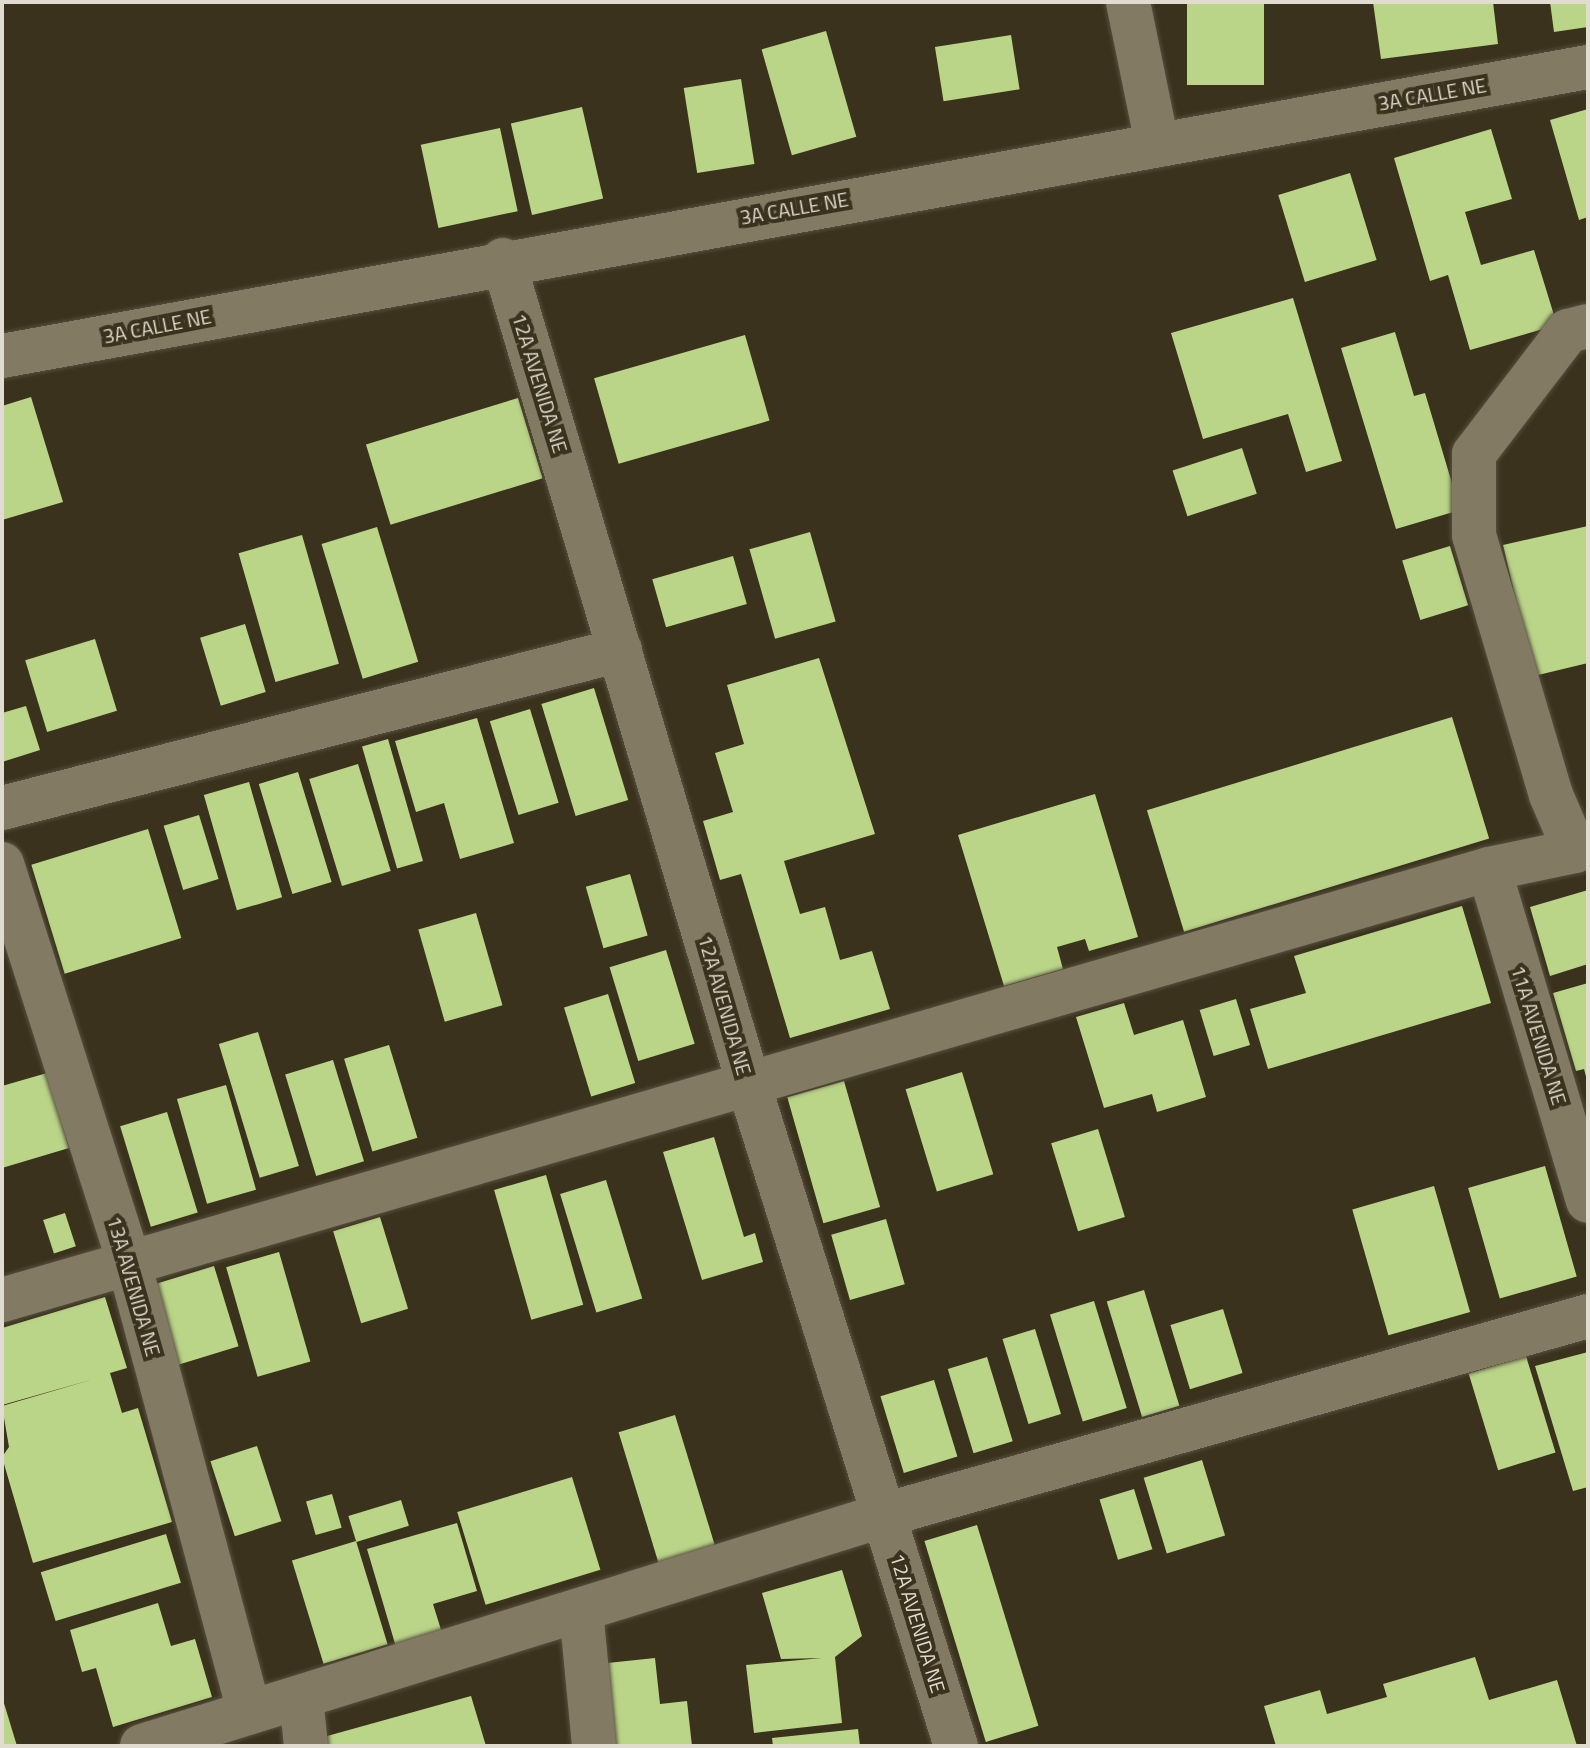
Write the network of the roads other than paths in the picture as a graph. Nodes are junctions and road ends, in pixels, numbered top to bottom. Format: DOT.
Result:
graph roads {
  1 [pos="1128,2"];
  2 [pos="1588,67"];
  3 [pos="1157,143"];
  4 [pos="503,260"];
  5 [pos="1588,326"];
  6 [pos="2,356"];
  7 [pos="620,650"];
  8 [pos="2,808"];
  9 [pos="2,864"];
  10 [pos="1489,869"];
  11 [pos="748,1082"];
  12 [pos="1588,1201"];
  13 [pos="129,1263"];
  14 [pos="2,1300"];
  15 [pos="1588,1316"];
  16 [pos="884,1515"];
  17 [pos="581,1610"];
  18 [pos="301,1697"];
  19 [pos="249,1712"];
  20 [pos="142,1746"];
  21 [pos="306,1746"];
  22 [pos="594,1746"];
  23 [pos="956,1746"];
  1 -- 3 [label="street"];
  2 -- 3 [label="street, 3A CALLE NE"];
  3 -- 4 [label="street, 3A CALLE NE"];
  4 -- 6 [label="street, 3A CALLE NE"];
  4 -- 7 [label="street, 12A AVENIDA NE"];
  5 -- 10 [label="street"];
  7 -- 8 [label="street"];
  7 -- 11 [label="street, 12A AVENIDA NE"];
  9 -- 13 [label="street, 13A AVENIDA NE"];
  10 -- 11 [label="street"];
  10 -- 12 [label="street, 11A AVENIDA NE"];
  11 -- 13 [label="street"];
  11 -- 16 [label="street, 12A AVENIDA NE"];
  13 -- 14 [label="street"];
  13 -- 19 [label="street, 13A AVENIDA NE"];
  15 -- 16 [label="street"];
  16 -- 17 [label="street"];
  16 -- 23 [label="street, 12A AVENIDA NE"];
  17 -- 18 [label="street"];
  17 -- 22 [label="street"];
  18 -- 19 [label="street"];
  18 -- 21 [label="street"];
  19 -- 20 [label="street"];
}
